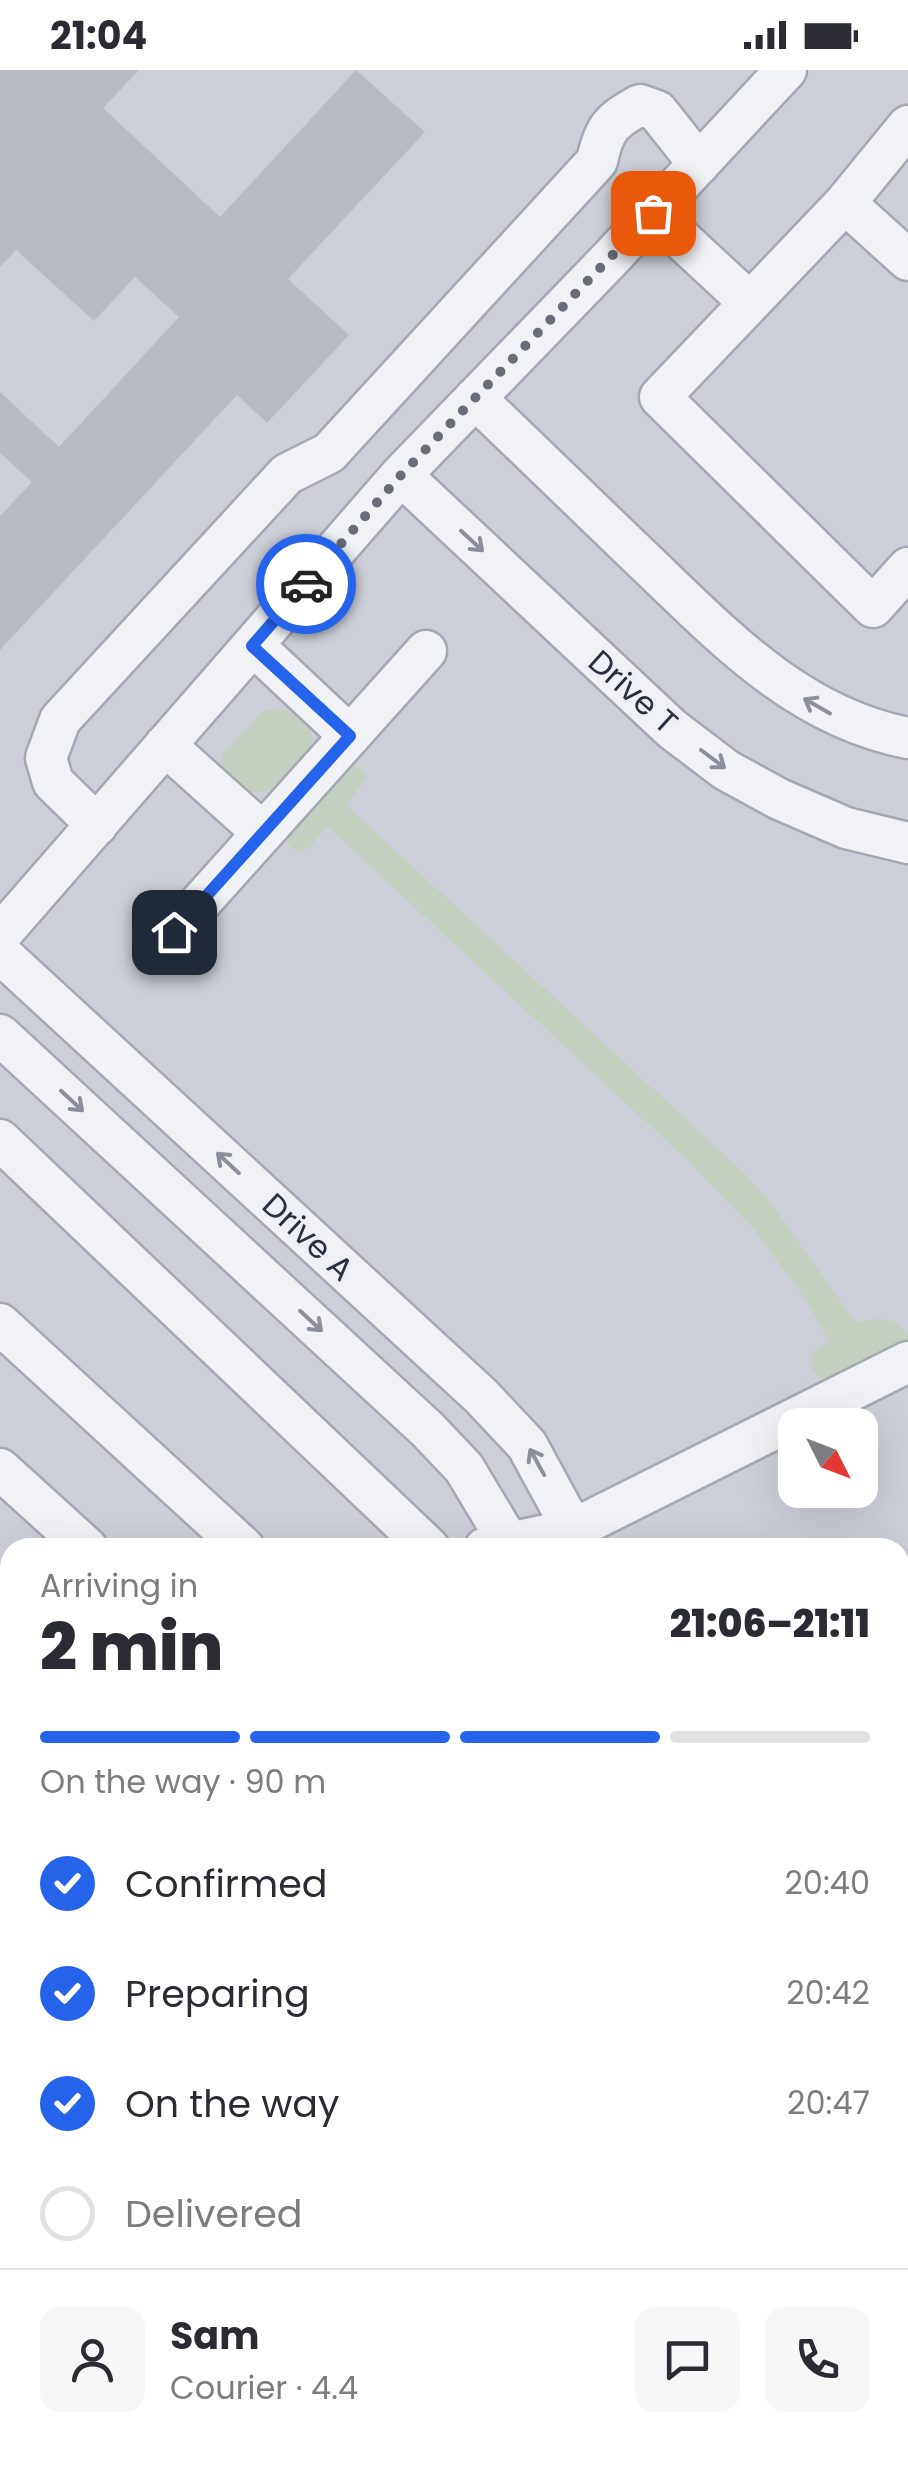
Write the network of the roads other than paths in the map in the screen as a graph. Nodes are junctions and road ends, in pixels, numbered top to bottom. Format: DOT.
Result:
graph roads {
  1 [pos="786,70"];
  2 [pos="908,126"];
  3 [pos="699,164"];
  4 [pos="845,203"];
  5 [pos="653,213"];
  6 [pos="908,260"];
  7 [pos="749,302"];
  8 [pos="474,398"];
  9 [pos="401,475"];
  10 [pos="908,568"];
  11 [pos="252,646"];
  12 [pos="426,651"];
  13 [pos="350,736"];
  14 [pos="908,738"];
  15 [pos="166,745"];
  16 [pos="97,824"];
  17 [pos="263,832"];
  18 [pos="908,843"];
  19 [pos="174,932"];
  20 [pos="0,935"];
  21 [pos="0,953"];
  22 [pos="0,1035"];
  23 [pos="0,1140"];
  24 [pos="0,1324"];
  25 [pos="908,1362"];
  26 [pos="0,1469"];
  27 [pos="76,1538"];
  28 [pos="233,1538"];
  29 [pos="418,1538"];
  30 [pos="498,1538"];
  31 [pos="578,1538"];
  1 -- 3 [label="lane"];
  2 -- 4 [label="lane"];
  3 -- 5 [label="lane"];
  3 -- 16 [label="lane"];
  4 -- 6 [label="lane"];
  4 -- 7 [label="lane"];
  5 -- 7 [label="lane"];
  5 -- 8 [label="lane"];
  7 -- 10 [label="lane"];
  8 -- 9 [label="lane"];
  14 -- 8 [label="lane, one-way"];
  9 -- 11 [label="lane"];
  9 -- 18 [label="lane, Drive T, one-way"];
  11 -- 13 [label="lane"];
  11 -- 15 [label="lane"];
  12 -- 13 [label="lane"];
  13 -- 17 [label="lane"];
  15 -- 16 [label="lane"];
  15 -- 17 [label="lane"];
  16 -- 20 [label="lane"];
  17 -- 19 [label="lane"];
  31 -- 21 [label="lane, Drive A, one-way"];
  22 -- 30 [label="lane, Drive A, one-way"];
  23 -- 29 [label="lane"];
  24 -- 28 [label="lane"];
  25 -- 31 [label="lane"];
  26 -- 27 [label="lane"];
}
